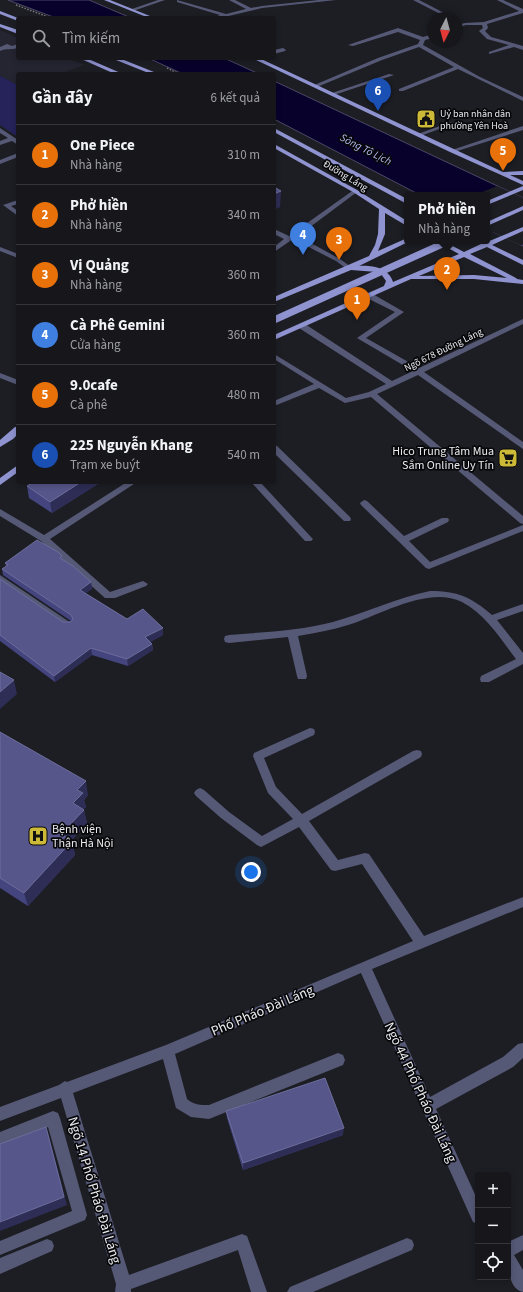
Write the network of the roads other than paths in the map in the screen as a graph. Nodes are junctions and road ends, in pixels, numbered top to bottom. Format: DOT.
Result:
graph roads {
  1 [pos="163,0"];
  2 [pos="231,0"];
  3 [pos="334,0"];
  4 [pos="415,0"];
  5 [pos="499,0"];
  6 [pos="111,1"];
  7 [pos="179,1"];
  8 [pos="296,2"];
  9 [pos="249,9"];
  10 [pos="131,10"];
  11 [pos="523,11"];
  12 [pos="0,12"];
  13 [pos="440,12"];
  14 [pos="224,15"];
  15 [pos="148,16"];
  16 [pos="221,16"];
  17 [pos="16,19"];
  18 [pos="465,24"];
  19 [pos="484,24"];
  20 [pos="0,25"];
  21 [pos="16,31"];
  22 [pos="427,39"];
  23 [pos="422,42"];
  24 [pos="351,45"];
  25 [pos="512,46"];
  26 [pos="16,47"];
  27 [pos="523,48"];
  28 [pos="0,49"];
  29 [pos="283,50"];
  30 [pos="276,52"];
  31 [pos="491,53"];
  32 [pos="87,60"];
  33 [pos="119,60"];
  34 [pos="259,60"];
  35 [pos="458,67"];
  36 [pos="115,72"];
  37 [pos="151,72"];
  38 [pos="391,75"];
  39 [pos="315,86"];
  40 [pos="401,90"];
  41 [pos="332,94"];
  42 [pos="523,99"];
  43 [pos="453,123"];
  44 [pos="523,128"];
  45 [pos="0,130"];
  46 [pos="276,131"];
  47 [pos="418,135"];
  48 [pos="12,139"];
  49 [pos="16,142"];
  50 [pos="0,143"];
  51 [pos="276,148"];
  52 [pos="452,151"];
  53 [pos="16,156"];
  54 [pos="0,162"];
  55 [pos="500,173"];
  56 [pos="523,173"];
  57 [pos="523,183"];
  58 [pos="523,188"];
  59 [pos="355,191"];
  60 [pos="404,200"];
  61 [pos="16,202"];
  62 [pos="490,202"];
  63 [pos="523,208"];
  64 [pos="382,209"];
  65 [pos="16,212"];
  66 [pos="404,222"];
  67 [pos="490,223"];
  68 [pos="523,230"];
  69 [pos="276,232"];
  70 [pos="291,238"];
  71 [pos="404,241"];
  72 [pos="442,244"];
  73 [pos="444,244"];
  74 [pos="490,244"];
  75 [pos="487,245"];
  76 [pos="0,249"];
  77 [pos="276,249"];
  78 [pos="16,255"];
  79 [pos="465,255"];
  80 [pos="372,257"];
  81 [pos="523,263"];
  82 [pos="349,268"];
  83 [pos="408,278"];
  84 [pos="522,283"];
  85 [pos="386,288"];
  86 [pos="368,295"];
  87 [pos="276,299"];
  88 [pos="276,319"];
  89 [pos="523,321"];
  90 [pos="302,326"];
  91 [pos="276,337"];
  92 [pos="276,357"];
  93 [pos="420,372"];
  94 [pos="0,375"];
  95 [pos="16,382"];
  96 [pos="391,384"];
  97 [pos="319,385"];
  98 [pos="372,394"];
  99 [pos="276,403"];
  100 [pos="14,436"];
  101 [pos="519,439"];
  102 [pos="0,444"];
  103 [pos="523,446"];
  104 [pos="276,450"];
  105 [pos="16,470"];
  106 [pos="0,482"];
  107 [pos="130,484"];
  108 [pos="257,484"];
  109 [pos="364,503"];
  110 [pos="0,512"];
  111 [pos="347,519"];
  112 [pos="445,520"];
  113 [pos="523,521"];
  114 [pos="523,528"];
  115 [pos="308,539"];
  116 [pos="44,540"];
  117 [pos="404,540"];
  118 [pos="0,578"];
  119 [pos="143,584"];
  120 [pos="523,607"];
  121 [pos="491,619"];
  122 [pos="68,625"];
  123 [pos="292,632"];
  124 [pos="229,640"];
  125 [pos="302,676"];
  126 [pos="485,679"];
  127 [pos="310,732"];
  128 [pos="417,754"];
  129 [pos="200,792"];
  130 [pos="300,820"];
  131 [pos="523,902"];
  132 [pos="421,942"];
  133 [pos="364,966"];
  134 [pos="523,1049"];
  135 [pos="168,1051"];
  136 [pos="338,1060"];
  137 [pos="65,1088"];
  138 [pos="427,1106"];
  139 [pos="0,1114"];
  140 [pos="0,1139"];
  141 [pos="475,1210"];
  142 [pos="523,1242"];
  143 [pos="407,1245"];
  144 [pos="47,1246"];
  145 [pos="0,1248"];
  146 [pos="511,1248"];
  147 [pos="511,1264"];
  148 [pos="0,1266"];
  149 [pos="523,1285"];
  150 [pos="123,1288"];
  151 [pos="259,1292"];
  152 [pos="295,1292"];
  1 -- 10 [label="street"];
  2 -- 9 [label="street"];
  3 -- 8 [label="street"];
  4 -- 13 [label="street"];
  5 -- 11 [label="street"];
  6 -- 10 [label="main road"];
  7 -- 14 [label="street"];
  8 -- 9 [label="street"];
  9 -- 14 [label="street"];
  10 -- 15 [label="main road"];
  11 -- 19 [label="street"];
  12 -- 17 [label="main road"];
  14 -- 16 [label="street"];
  18 -- 19 [label="street"];
  19 -- 25 [label="street"];
  20 -- 21 [label="main road"];
  22 -- 23 [label="street"];
  23 -- 24 [label="street"];
  23 -- 35 [label="street"];
  23 -- 39 [label="street"];
  25 -- 27 [label="street"];
  25 -- 31 [label="street"];
  26 -- 28 [label="street"];
  29 -- 30 [label="street"];
  32 -- 36 [label="main road"];
  33 -- 37 [label="main road"];
  34 -- 39 [label="main road"];
  35 -- 40 [label="street"];
  35 -- 42 [label="street"];
  38 -- 41 [label="street"];
  39 -- 41 [label="main road"];
  41 -- 47 [label="main road"];
  43 -- 47 [label="street"];
  44 -- 52 [label="street"];
  45 -- 48 [label="street"];
  46 -- 60 [label="main road, Đường Láng"];
  47 -- 52 [label="main road"];
  48 -- 49 [label="street"];
  48 -- 50 [label="street"];
  51 -- 59 [label="main road, Đường Láng"];
  52 -- 55 [label="main road"];
  53 -- 54 [label="street"];
  55 -- 56 [label="main road"];
  55 -- 57 [label="main road"];
  58 -- 62 [label="main road"];
  59 -- 64 [label="main road, Đường Láng"];
  59 -- 70 [label="street"];
  61 -- 65 [label="street"];
  63 -- 67 [label="main road"];
  64 -- 66 [label="main road, Đường Láng"];
  64 -- 80 [label="main road"];
  68 -- 74 [label="main road"];
  69 -- 70 [label="street"];
  70 -- 77 [label="street"];
  70 -- 82 [label="street"];
  71 -- 80 [label="main road"];
  72 -- 88 [label="main road, bridge"];
  73 -- 79 [label="main road"];
  75 -- 79 [label="main road"];
  75 -- 81 [label="main road"];
  76 -- 78 [label="street"];
  79 -- 83 [label="main road"];
  79 -- 84 [label="main road"];
  80 -- 82 [label="main road"];
  82 -- 85 [label="main road"];
  82 -- 87 [label="main road"];
  83 -- 84 [label="main road"];
  83 -- 85 [label="main road"];
  85 -- 86 [label="main road"];
  86 -- 90 [label="main road"];
  86 -- 93 [label="street"];
  89 -- 93 [label="street, Ngõ 678 Đường Láng"];
  90 -- 91 [label="main road"];
  90 -- 96 [label="street"];
  92 -- 97 [label="street, Ngõ 678 Đường Láng"];
  93 -- 96 [label="street, Ngõ 678 Đường Láng"];
  93 -- 101 [label="street"];
  94 -- 95 [label="street"];
  96 -- 98 [label="street, Ngõ 678 Đường Láng"];
  97 -- 98 [label="street, Ngõ 678 Đường Láng"];
  97 -- 99 [label="street"];
  98 -- 113 [label="street"];
  100 -- 102 [label="main road"];
  101 -- 103 [label="street"];
  104 -- 111 [label="street"];
  105 -- 106 [label="main road"];
  107 -- 116 [label="street"];
  108 -- 115 [label="street"];
  109 -- 117 [label="street"];
  110 -- 116 [label="street"];
  112 -- 117 [label="street"];
  114 -- 117 [label="street"];
  116 -- 119 [label="street"];
  118 -- 122 [label="street"];
  120 -- 121 [label="street"];
  121 -- 123 [label="street"];
  121 -- 126 [label="street"];
  123 -- 124 [label="street"];
  123 -- 125 [label="street"];
  127 -- 130 [label="street"];
  128 -- 130 [label="street"];
  129 -- 130 [label="street"];
  130 -- 132 [label="street"];
  131 -- 132 [label="street, Phố Pháo Đài Láng"];
  132 -- 133 [label="street, Phố Pháo Đài Láng"];
  133 -- 135 [label="street, Phố Pháo Đài Láng"];
  133 -- 138 [label="street, Ngõ 44 Phố Pháo Đài Láng"];
  134 -- 138 [label="street"];
  135 -- 136 [label="street"];
  135 -- 137 [label="street, Phố Pháo Đài Láng"];
  137 -- 139 [label="street, Phố Pháo Đài Láng"];
  137 -- 150 [label="street, Ngõ 14 Phố Pháo Đài Láng"];
  138 -- 141 [label="street, Ngõ 44 Phố Pháo Đài Láng"];
  140 -- 145 [label="street"];
  142 -- 146 [label="street"];
  143 -- 152 [label="street"];
  144 -- 148 [label="street"];
  147 -- 149 [label="street"];
  150 -- 151 [label="street"];
}
